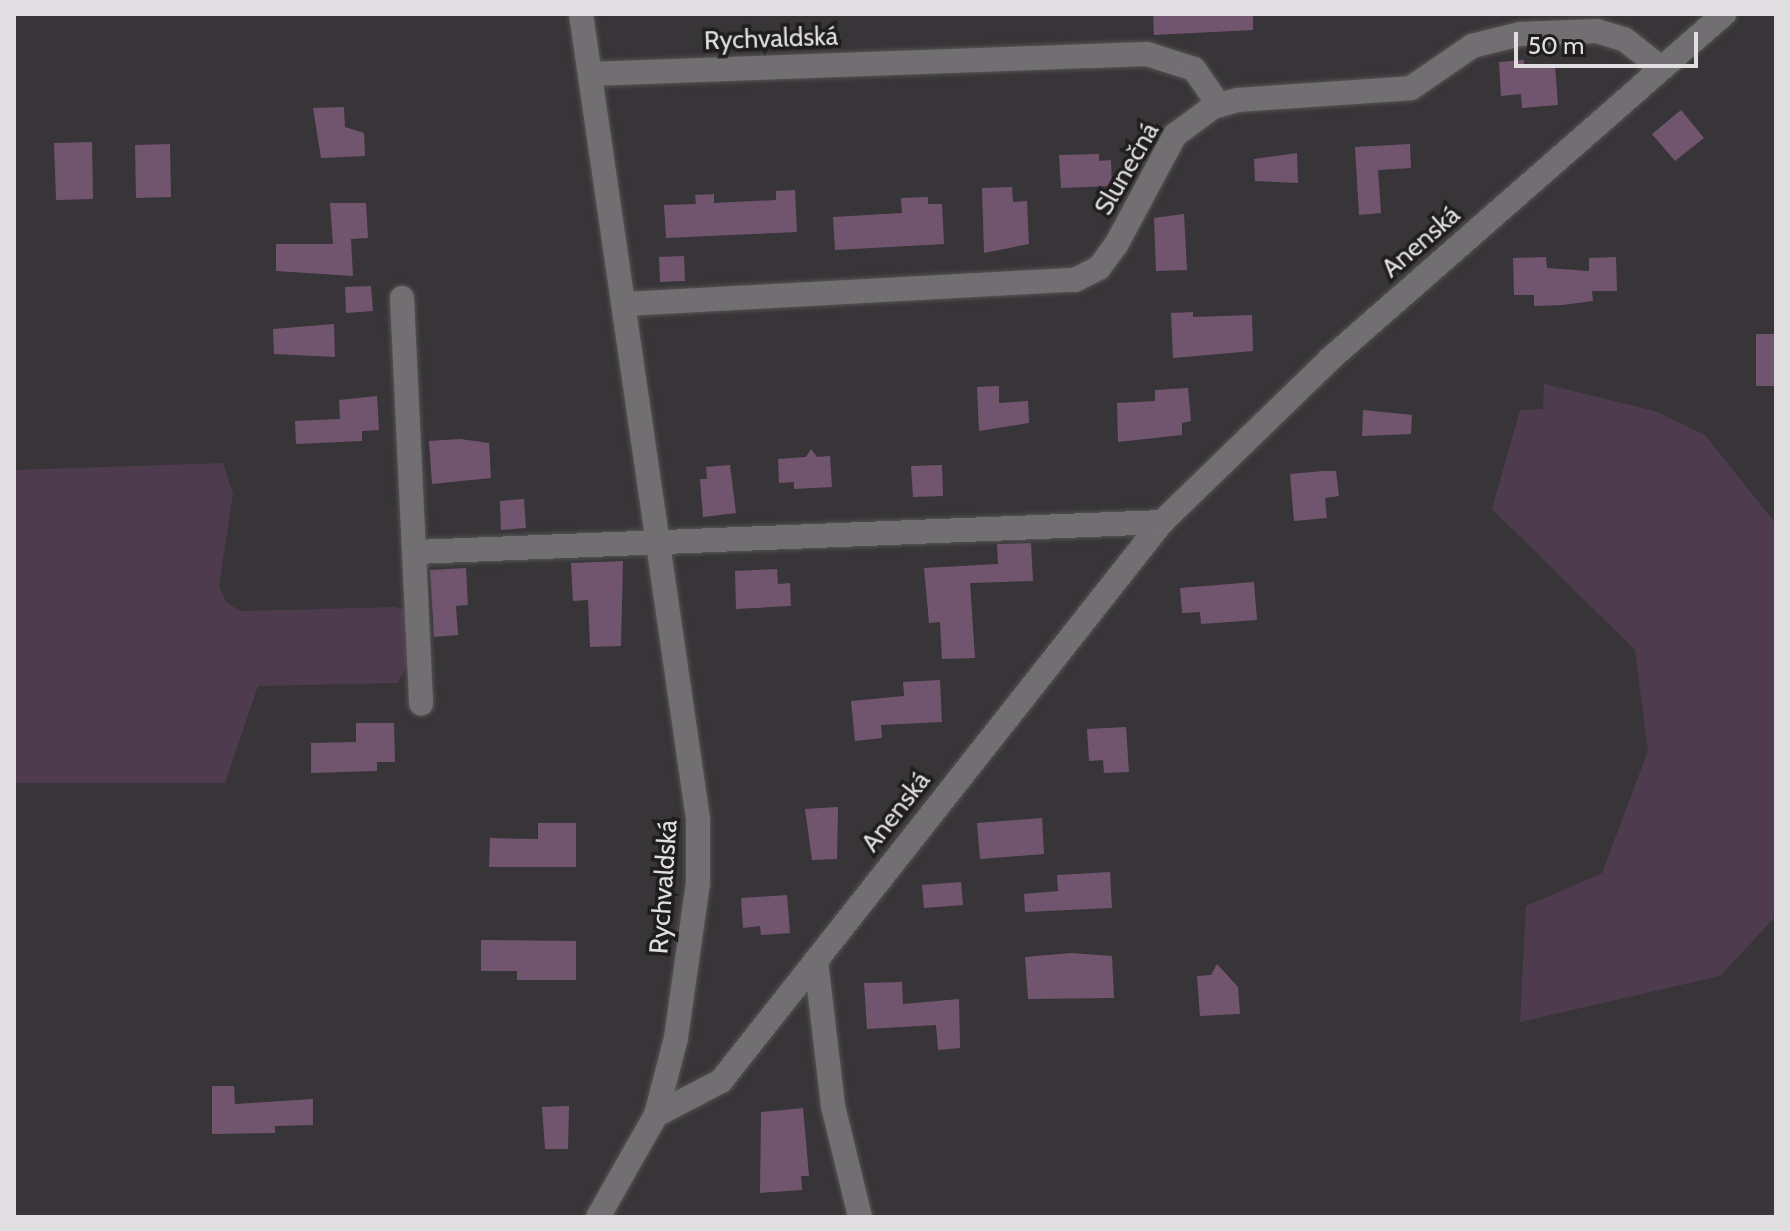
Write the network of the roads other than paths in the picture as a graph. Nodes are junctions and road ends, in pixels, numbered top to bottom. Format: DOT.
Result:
graph roads {
  1 [pos="581,14"];
  2 [pos="1724,14"];
  3 [pos="1661,68"];
  4 [pos="590,74"];
  5 [pos="1219,105"];
  6 [pos="402,298"];
  7 [pos="625,304"];
  8 [pos="1162,522"];
  9 [pos="660,544"];
  10 [pos="416,552"];
  11 [pos="421,704"];
  12 [pos="816,961"];
  13 [pos="656,1115"];
  14 [pos="598,1217"];
  15 [pos="860,1217"];
  1 -- 4 [label="street, Rychvaldská"];
  2 -- 3 [label="street, Anenská"];
  3 -- 5 [label="street, Slunečná"];
  3 -- 8 [label="street, Anenská"];
  4 -- 5 [label="street, Rychvaldská"];
  4 -- 7 [label="street, Rychvaldská"];
  5 -- 7 [label="street, Slunečná"];
  6 -- 10 [label="street"];
  7 -- 9 [label="street, Rychvaldská"];
  8 -- 9 [label="street"];
  8 -- 12 [label="street, Anenská"];
  9 -- 10 [label="street"];
  9 -- 13 [label="street, Rychvaldská"];
  10 -- 11 [label="street"];
  12 -- 13 [label="street, Anenská"];
  12 -- 15 [label="street"];
  13 -- 14 [label="street, Rychvaldská"];
}
